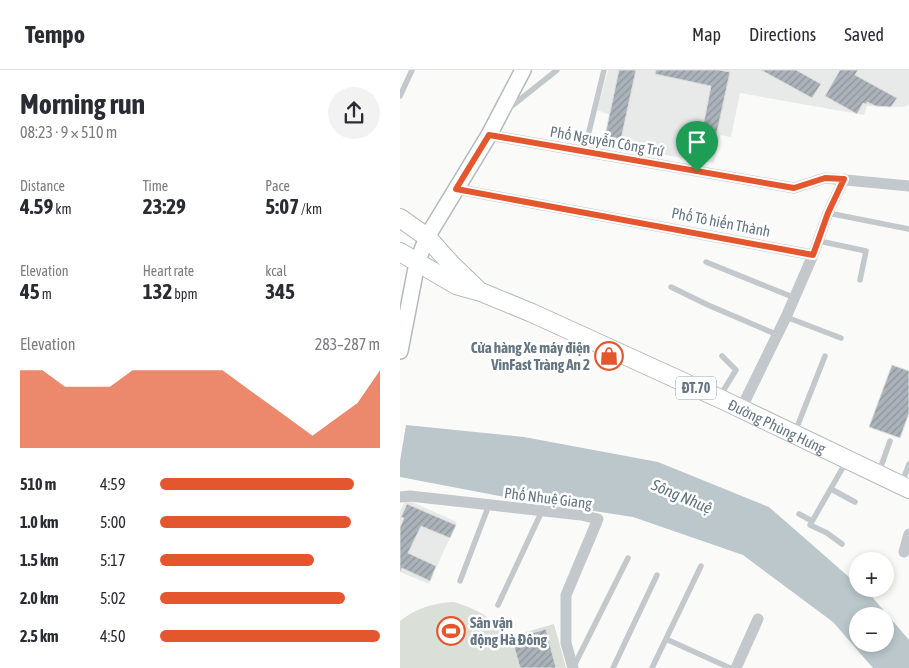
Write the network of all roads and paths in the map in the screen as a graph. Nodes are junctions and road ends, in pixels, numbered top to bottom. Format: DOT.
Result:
graph roads {
  1 [pos="412,70"];
  2 [pos="523,70"];
  3 [pos="557,70"];
  4 [pos="604,70"];
  5 [pos="400,96"];
  6 [pos="500,115"];
  7 [pos="489,135"];
  8 [pos="584,152"];
  9 [pos="844,179"];
  10 [pos="909,186"];
  11 [pos="456,189"];
  12 [pos="828,213"];
  13 [pos="400,218"];
  14 [pos="909,229"];
  15 [pos="426,237"];
  16 [pos="819,241"];
  17 [pos="400,252"];
  18 [pos="813,255"];
  19 [pos="706,262"];
  20 [pos="417,263"];
  21 [pos="860,280"];
  22 [pos="671,287"];
  23 [pos="481,292"];
  24 [pos="795,298"];
  25 [pos="786,317"];
  26 [pos="778,335"];
  27 [pos="842,338"];
  28 [pos="400,351"];
  29 [pos="722,356"];
  30 [pos="825,356"];
  31 [pos="719,398"];
  32 [pos="741,409"];
  33 [pos="794,434"];
  34 [pos="890,441"];
  35 [pos="847,460"];
  36 [pos="909,464"];
  37 [pos="878,474"];
  38 [pos="905,487"];
  39 [pos="831,489"];
  40 [pos="400,497"];
  41 [pos="855,502"];
  42 [pos="489,505"];
  43 [pos="542,511"];
  44 [pos="799,514"];
  45 [pos="812,521"];
  46 [pos="909,534"];
  47 [pos="842,544"];
  48 [pos="904,552"];
  49 [pos="628,558"];
  50 [pos="700,566"];
  51 [pos="658,574"];
  52 [pos="460,581"];
  53 [pos="498,605"];
  54 [pos="758,620"];
  55 [pos="666,638"];
  56 [pos="573,668"];
  57 [pos="613,668"];
  58 [pos="652,668"];
  59 [pos="730,668"];
  60 [pos="736,668"];
  1 -- 5 [label="lane"];
  2 -- 6 [label="street"];
  3 -- 6 [label="lane"];
  4 -- 8 [label="lane"];
  6 -- 7 [label="street"];
  7 -- 8 [label="street, Phố Nguyễn Công Trứ"];
  7 -- 11 [label="street"];
  8 -- 9 [label="street, Phố Nguyễn Công Trứ"];
  9 -- 10 [label="street, Phố Nguyễn Công Trứ"];
  9 -- 12 [label="street"];
  11 -- 15 [label="street"];
  11 -- 18 [label="street, Phố Tô hiến Thành"];
  12 -- 14 [label="lane"];
  12 -- 16 [label="street"];
  13 -- 15 [label="main road, Đường Phùng Hưng / ĐT.70"];
  15 -- 20 [label="street"];
  15 -- 23 [label="main road, Đường Phùng Hưng / ĐT.70"];
  16 -- 18 [label="street"];
  16 -- 21 [label="lane"];
  17 -- 20 [label="main road, Đường Phùng Hưng / ĐT.70"];
  18 -- 24 [label="street"];
  19 -- 24 [label="lane"];
  20 -- 23 [label="main road, Đường Phùng Hưng / ĐT.70"];
  20 -- 28 [label="street"];
  22 -- 26 [label="lane"];
  23 -- 31 [label="main road, Đường Phùng Hưng / ĐT.70"];
  24 -- 25 [label="street"];
  25 -- 26 [label="street"];
  25 -- 27 [label="lane"];
  26 -- 32 [label="street"];
  29 -- 31 [label="lane"];
  30 -- 33 [label="lane"];
  31 -- 32 [label="main road, Đường Phùng Hưng / ĐT.70"];
  32 -- 33 [label="main road, Đường Phùng Hưng / ĐT.70"];
  33 -- 35 [label="main road, Đường Phùng Hưng / ĐT.70"];
  34 -- 37 [label="lane"];
  35 -- 37 [label="main road, Đường Phùng Hưng / ĐT.70"];
  35 -- 39 [label="lane"];
  36 -- 38 [label="lane"];
  37 -- 38 [label="main road, Đường Phùng Hưng / ĐT.70"];
  39 -- 41 [label="lane"];
  39 -- 45 [label="lane"];
  40 -- 42 [label="street, Phố Nhuệ Giang"];
  42 -- 43 [label="street, Phố Nhuệ Giang"];
  42 -- 52 [label="lane"];
  43 -- 53 [label="lane"];
  43 -- 56 [label="street, Phố Nhuệ Giang"];
  44 -- 45 [label="lane"];
  45 -- 47 [label="lane"];
  46 -- 48 [label="street"];
  49 -- 56 [label="lane"];
  50 -- 55 [label="lane"];
  51 -- 57 [label="lane"];
  54 -- 60 [label="street"];
  55 -- 58 [label="lane"];
  55 -- 59 [label="lane"];
}
